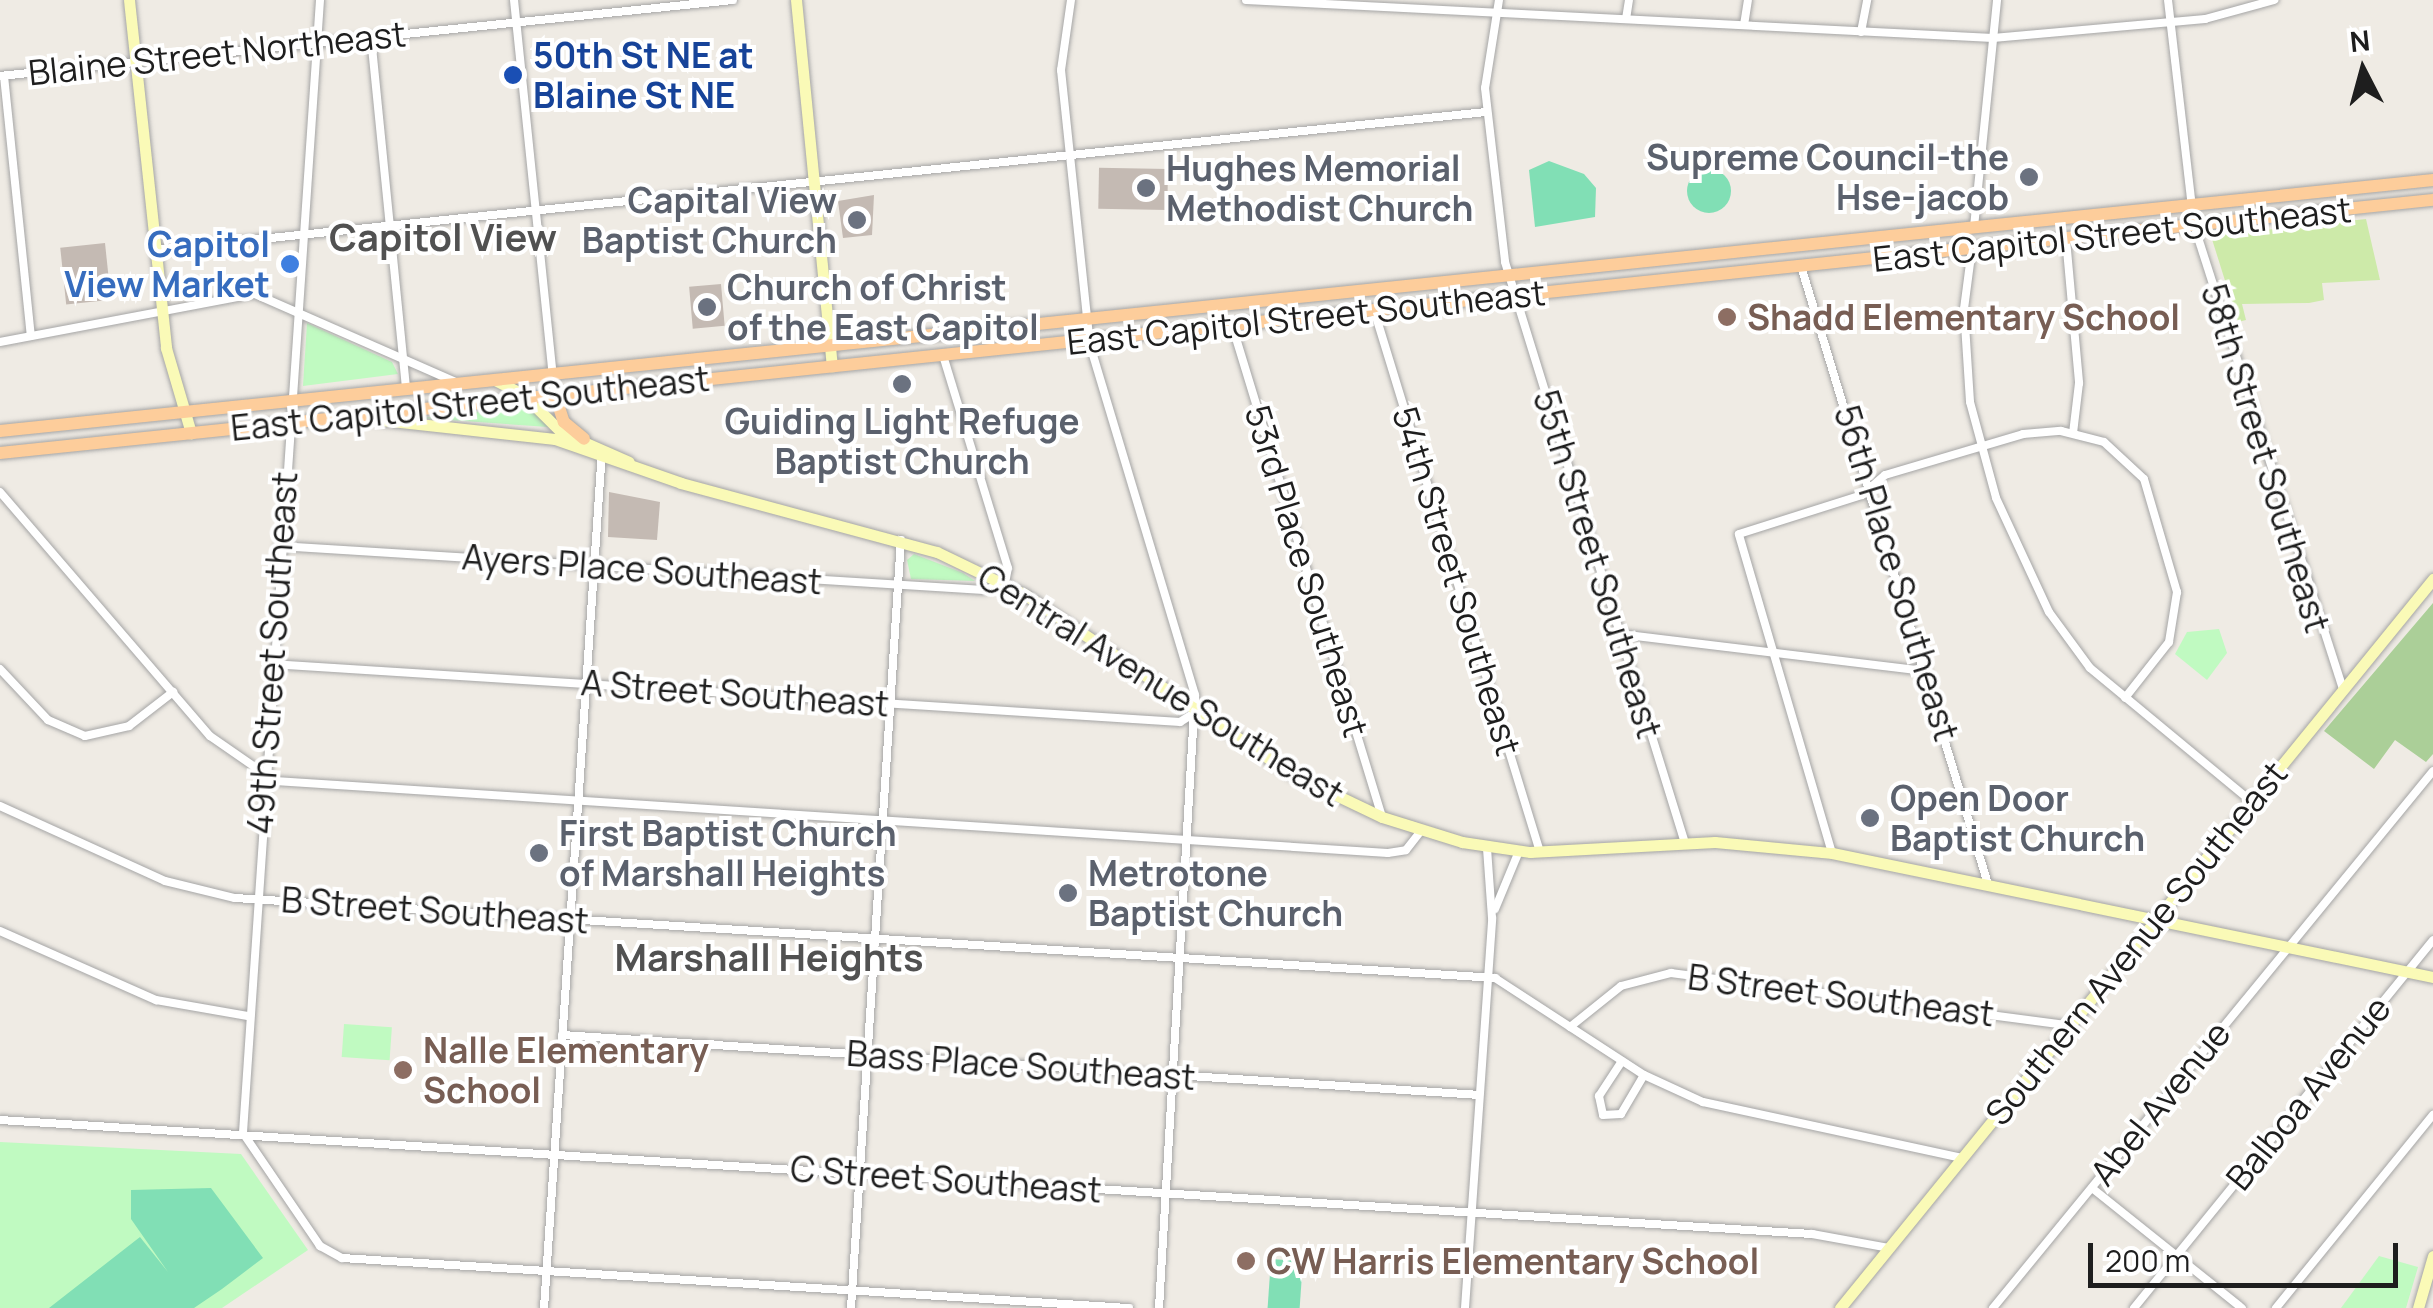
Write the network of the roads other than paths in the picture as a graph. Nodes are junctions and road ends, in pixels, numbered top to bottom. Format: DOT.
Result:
graph roads {
  1 [pos="129,0"];
  2 [pos="320,0"];
  3 [pos="514,0"];
  4 [pos="612,0"];
  5 [pos="733,0"];
  6 [pos="796,0"];
  7 [pos="1071,0"];
  8 [pos="1246,0"];
  9 [pos="1499,0"];
  10 [pos="1629,0"];
  11 [pos="1748,0"];
  12 [pos="1867,0"];
  13 [pos="1997,0"];
  14 [pos="2168,0"];
  15 [pos="2274,0"];
  16 [pos="1336,2"];
  17 [pos="612,12"];
  18 [pos="1497,13"];
  19 [pos="1626,19"];
  20 [pos="516,22"];
  21 [pos="2170,22"];
  22 [pos="1744,25"];
  23 [pos="1861,32"];
  24 [pos="371,38"];
  25 [pos="1993,38"];
  26 [pos="316,43"];
  27 [pos="135,62"];
  28 [pos="2,76"];
  29 [pos="1486,112"];
  30 [pos="1070,156"];
  31 [pos="2433,180"];
  32 [pos="815,182"];
  33 [pos="2433,200"];
  34 [pos="2190,205"];
  35 [pos="536,211"];
  36 [pos="2194,225"];
  37 [pos="390,226"];
  38 [pos="1974,227"];
  39 [pos="302,235"];
  40 [pos="2066,238"];
  41 [pos="1972,248"];
  42 [pos="155,250"];
  43 [pos="1801,266"];
  44 [pos="1512,286"];
  45 [pos="296,308"];
  46 [pos="161,310"];
  47 [pos="1374,310"];
  48 [pos="1087,319"];
  49 [pos="1232,325"];
  50 [pos="31,336"];
  51 [pos="1089,339"];
  52 [pos="0,342"];
  53 [pos="831,346"];
  54 [pos="943,355"];
  55 [pos="402,356"];
  56 [pos="832,366"];
  57 [pos="553,374"];
  58 [pos="494,380"];
  59 [pos="458,384"];
  60 [pos="406,389"];
  61 [pos="555,395"];
  62 [pos="527,398"];
  63 [pos="188,412"];
  64 [pos="287,412"];
  65 [pos="350,416"];
  66 [pos="0,431"];
  67 [pos="2073,432"];
  68 [pos="191,433"];
  69 [pos="584,440"];
  70 [pos="1981,446"];
  71 [pos="602,450"];
  72 [pos="2,453"];
  73 [pos="1871,487"];
  74 [pos="0,492"];
  75 [pos="901,540"];
  76 [pos="279,546"];
  77 [pos="592,566"];
  78 [pos="2433,579"];
  79 [pos="1005,583"];
  80 [pos="898,586"];
  81 [pos="1620,634"];
  82 [pos="1773,650"];
  83 [pos="271,664"];
  84 [pos="0,669"];
  85 [pos="1927,672"];
  86 [pos="585,684"];
  87 [pos="2344,688"];
  88 [pos="173,692"];
  89 [pos="2125,698"];
  90 [pos="891,703"];
  91 [pos="1196,712"];
  92 [pos="264,770"];
  93 [pos="2433,771"];
  94 [pos="577,800"];
  95 [pos="2252,801"];
  96 [pos="0,806"];
  97 [pos="1382,817"];
  98 [pos="883,820"];
  99 [pos="1421,830"];
  100 [pos="1189,841"];
  101 [pos="1685,843"];
  102 [pos="1487,848"];
  103 [pos="1519,852"];
  104 [pos="1540,852"];
  105 [pos="1832,853"];
  106 [pos="1986,881"];
  107 [pos="256,899"];
  108 [pos="2160,916"];
  109 [pos="1492,918"];
  110 [pos="569,920"];
  111 [pos="0,931"];
  112 [pos="875,938"];
  113 [pos="2433,940"];
  114 [pos="2289,944"];
  115 [pos="1181,958"];
  116 [pos="2408,971"];
  117 [pos="2433,976"];
  118 [pos="1487,977"];
  119 [pos="248,1016"];
  120 [pos="2068,1024"];
  121 [pos="1570,1027"];
  122 [pos="562,1035"];
  123 [pos="868,1055"];
  124 [pos="1622,1061"];
  125 [pos="1174,1075"];
  126 [pos="1644,1075"];
  127 [pos="1479,1095"];
  128 [pos="2433,1115"];
  129 [pos="0,1120"];
  130 [pos="243,1132"];
  131 [pos="554,1154"];
  132 [pos="1962,1158"];
  133 [pos="860,1173"];
  134 [pos="2092,1188"];
  135 [pos="1166,1193"];
  136 [pos="1472,1213"];
  137 [pos="1890,1248"];
  138 [pos="2176,1256"];
  139 [pos="2433,1256"];
  140 [pos="546,1271"];
  141 [pos="852,1290"];
  142 [pos="544,1308"];
  143 [pos="851,1308"];
  144 [pos="1129,1308"];
  145 [pos="1159,1308"];
  146 [pos="1466,1308"];
  147 [pos="1840,1308"];
  148 [pos="1993,1308"];
  149 [pos="2134,1308"];
  150 [pos="2242,1308"];
  151 [pos="2276,1308"];
  152 [pos="2418,1308"];
  1 -- 27 [label="main road"];
  2 -- 26 [label="street, 49th Street Southeast"];
  3 -- 20 [label="street"];
  4 -- 17 [label="street"];
  5 -- 17 [label="street, Blaine Street Northeast"];
  6 -- 32 [label="main road"];
  7 -- 30 [label="street"];
  8 -- 16 [label="street"];
  9 -- 18 [label="street, 55th Street Southeast"];
  10 -- 19 [label="street"];
  11 -- 22 [label="street"];
  12 -- 23 [label="street"];
  13 -- 25 [label="street"];
  14 -- 21 [label="street, 58th Street Southeast"];
  15 -- 21 [label="street"];
  16 -- 18 [label="street"];
  17 -- 20 [label="street, Blaine Street Northeast"];
  18 -- 19 [label="street"];
  18 -- 29 [label="street, 55th Street Southeast"];
  19 -- 22 [label="street"];
  20 -- 24 [label="street, Blaine Street Northeast"];
  20 -- 35 [label="street"];
  21 -- 25 [label="street"];
  21 -- 34 [label="street, 58th Street Southeast"];
  22 -- 23 [label="street"];
  23 -- 25 [label="street"];
  24 -- 26 [label="street, Blaine Street Northeast"];
  24 -- 37 [label="street"];
  25 -- 38 [label="street"];
  26 -- 27 [label="street, Blaine Street Northeast"];
  26 -- 39 [label="street, 49th Street Southeast"];
  27 -- 28 [label="street, Blaine Street Northeast"];
  27 -- 42 [label="main road"];
  28 -- 50 [label="street"];
  29 -- 30 [label="street"];
  29 -- 44 [label="street, 55th Street Southeast"];
  30 -- 32 [label="street"];
  30 -- 48 [label="street"];
  31 -- 34 [label="main road"];
  32 -- 35 [label="street"];
  32 -- 53 [label="main road"];
  33 -- 36 [label="main road, East Capitol Street Southeast"];
  34 -- 36 [label="street, 58th Street Southeast"];
  34 -- 38 [label="main road"];
  35 -- 37 [label="street"];
  35 -- 57 [label="street"];
  36 -- 40 [label="main road, East Capitol Street Southeast"];
  36 -- 87 [label="street, 58th Street Southeast"];
  37 -- 39 [label="street"];
  37 -- 55 [label="street"];
  38 -- 44 [label="main road"];
  39 -- 42 [label="street"];
  39 -- 45 [label="street, 49th Street Southeast"];
  40 -- 41 [label="main road, East Capitol Street Southeast"];
  40 -- 67 [label="street"];
  41 -- 43 [label="main road, East Capitol Street Southeast"];
  41 -- 70 [label="street"];
  42 -- 46 [label="main road"];
  43 -- 44 [label="main road, East Capitol Street Southeast"];
  43 -- 73 [label="street, 56th Place Southeast"];
  44 -- 47 [label="main road, East Capitol Street Southeast"];
  44 -- 48 [label="main road"];
  44 -- 81 [label="street, 55th Street Southeast"];
  45 -- 46 [label="street"];
  45 -- 55 [label="street"];
  45 -- 64 [label="street, 49th Street Southeast"];
  46 -- 50 [label="street"];
  46 -- 63 [label="main road"];
  47 -- 49 [label="main road, East Capitol Street Southeast"];
  47 -- 104 [label="street, 54th Street Southeast"];
  48 -- 51 [label="street"];
  48 -- 53 [label="main road"];
  49 -- 51 [label="main road, East Capitol Street Southeast"];
  49 -- 97 [label="street, 53rd Place Southeast"];
  50 -- 52 [label="street"];
  51 -- 54 [label="main road, East Capitol Street Southeast"];
  51 -- 91 [label="street"];
  53 -- 56 [label="main road"];
  53 -- 57 [label="main road"];
  54 -- 56 [label="main road, East Capitol Street Southeast"];
  54 -- 79 [label="street"];
  55 -- 59 [label="street"];
  55 -- 60 [label="street"];
  56 -- 61 [label="main road, East Capitol Street Southeast"];
  57 -- 58 [label="main road"];
  57 -- 61 [label="street"];
  58 -- 59 [label="main road"];
  58 -- 62 [label="main road"];
  59 -- 60 [label="main road"];
  60 -- 64 [label="main road"];
  61 -- 62 [label="main road, East Capitol Street Southeast"];
  61 -- 69 [label="main road"];
  62 -- 65 [label="main road, East Capitol Street Southeast"];
  62 -- 69 [label="main road"];
  63 -- 64 [label="main road"];
  63 -- 66 [label="main road"];
  63 -- 68 [label="main road"];
  64 -- 65 [label="main road, East Capitol Street Southeast"];
  64 -- 68 [label="main road, East Capitol Street Southeast"];
  64 -- 76 [label="street, 49th Street Southeast"];
  65 -- 71 [label="main road, Central Avenue Southeast"];
  67 -- 70 [label="street"];
  67 -- 89 [label="street"];
  68 -- 72 [label="main road, East Capitol Street Southeast"];
  69 -- 71 [label="main road"];
  70 -- 73 [label="street"];
  70 -- 89 [label="street"];
  71 -- 75 [label="main road, Central Avenue Southeast"];
  71 -- 77 [label="street"];
  73 -- 82 [label="street"];
  73 -- 85 [label="street, 56th Place Southeast"];
  74 -- 88 [label="street"];
  75 -- 79 [label="main road, Central Avenue Southeast"];
  75 -- 80 [label="street"];
  76 -- 77 [label="street, Ayers Place Southeast"];
  76 -- 83 [label="street, 49th Street Southeast"];
  77 -- 80 [label="street, Ayers Place Southeast"];
  77 -- 86 [label="street"];
  78 -- 87 [label="main road, Southern Avenue Southeast"];
  79 -- 80 [label="street, Ayers Place Southeast"];
  79 -- 91 [label="main road, Central Avenue Southeast"];
  80 -- 90 [label="street"];
  81 -- 82 [label="street"];
  81 -- 101 [label="street, 55th Street Southeast"];
  82 -- 85 [label="street"];
  82 -- 105 [label="street"];
  83 -- 86 [label="street, A Street Southeast"];
  83 -- 92 [label="street, 49th Street Southeast"];
  84 -- 88 [label="street"];
  85 -- 106 [label="street, 56th Place Southeast"];
  86 -- 90 [label="street, A Street Southeast"];
  86 -- 94 [label="street"];
  87 -- 95 [label="main road, Southern Avenue Southeast"];
  88 -- 92 [label="street"];
  89 -- 95 [label="street"];
  90 -- 91 [label="street, A Street Southeast"];
  90 -- 98 [label="street"];
  91 -- 97 [label="main road, Central Avenue Southeast"];
  91 -- 100 [label="street"];
  92 -- 94 [label="street"];
  92 -- 107 [label="street, 49th Street Southeast"];
  93 -- 114 [label="street, Abel Avenue"];
  94 -- 98 [label="street"];
  94 -- 110 [label="street"];
  95 -- 108 [label="main road, Southern Avenue Southeast"];
  96 -- 107 [label="street, B Street Southeast"];
  97 -- 99 [label="main road, Central Avenue Southeast"];
  98 -- 100 [label="street"];
  98 -- 112 [label="street"];
  99 -- 100 [label="street"];
  99 -- 102 [label="main road, Central Avenue Southeast"];
  100 -- 115 [label="street"];
  101 -- 104 [label="main road, Central Avenue Southeast"];
  101 -- 105 [label="main road, Central Avenue Southeast"];
  102 -- 103 [label="main road, Central Avenue Southeast"];
  102 -- 109 [label="street"];
  103 -- 104 [label="main road, Central Avenue Southeast"];
  103 -- 109 [label="street"];
  105 -- 106 [label="main road, Central Avenue Southeast"];
  106 -- 108 [label="main road, Central Avenue Southeast"];
  107 -- 110 [label="street, B Street Southeast"];
  107 -- 119 [label="street, 49th Street Southeast"];
  108 -- 114 [label="main road, Central Avenue Southeast"];
  108 -- 120 [label="main road, Southern Avenue Southeast"];
  109 -- 118 [label="street"];
  110 -- 112 [label="street, B Street Southeast"];
  110 -- 122 [label="street"];
  111 -- 119 [label="street"];
  112 -- 115 [label="street, B Street Southeast"];
  112 -- 123 [label="street"];
  113 -- 116 [label="street, Balboa Avenue"];
  114 -- 116 [label="main road, Central Avenue Southeast"];
  114 -- 134 [label="street, Abel Avenue"];
  115 -- 118 [label="street, B Street Southeast"];
  115 -- 125 [label="street"];
  116 -- 117 [label="main road, Central Avenue Southeast"];
  116 -- 138 [label="street, Balboa Avenue"];
  118 -- 121 [label="street"];
  118 -- 127 [label="street"];
  119 -- 130 [label="street, 49th Street Southeast"];
  120 -- 121 [label="street, B Street Southeast"];
  120 -- 132 [label="main road, Southern Avenue Southeast"];
  121 -- 124 [label="street"];
  122 -- 123 [label="street, Bass Place Southeast"];
  122 -- 131 [label="street"];
  123 -- 125 [label="street, Bass Place Southeast"];
  123 -- 133 [label="street"];
  124 -- 126 [label="street"];
  124 -- 126 [label="street"];
  125 -- 127 [label="street, Bass Place Southeast"];
  125 -- 135 [label="street"];
  126 -- 132 [label="street"];
  127 -- 136 [label="street"];
  128 -- 151 [label="street"];
  129 -- 130 [label="street, C Street Southeast"];
  130 -- 131 [label="street, C Street Southeast"];
  130 -- 140 [label="street"];
  131 -- 133 [label="street, C Street Southeast"];
  131 -- 140 [label="street"];
  132 -- 137 [label="main road, Southern Avenue Southeast"];
  133 -- 135 [label="street, C Street Southeast"];
  133 -- 141 [label="street"];
  134 -- 138 [label="street"];
  134 -- 148 [label="street, Abel Avenue"];
  135 -- 136 [label="street, C Street Southeast"];
  135 -- 145 [label="street"];
  136 -- 137 [label="street, C Street Southeast"];
  136 -- 146 [label="street"];
  137 -- 147 [label="main road, Southern Avenue Southeast"];
  138 -- 149 [label="street, Balboa Avenue"];
  138 -- 150 [label="street"];
  139 -- 152 [label="main road"];
  140 -- 141 [label="street"];
  140 -- 142 [label="street"];
  141 -- 143 [label="street"];
  141 -- 144 [label="street"];
}
